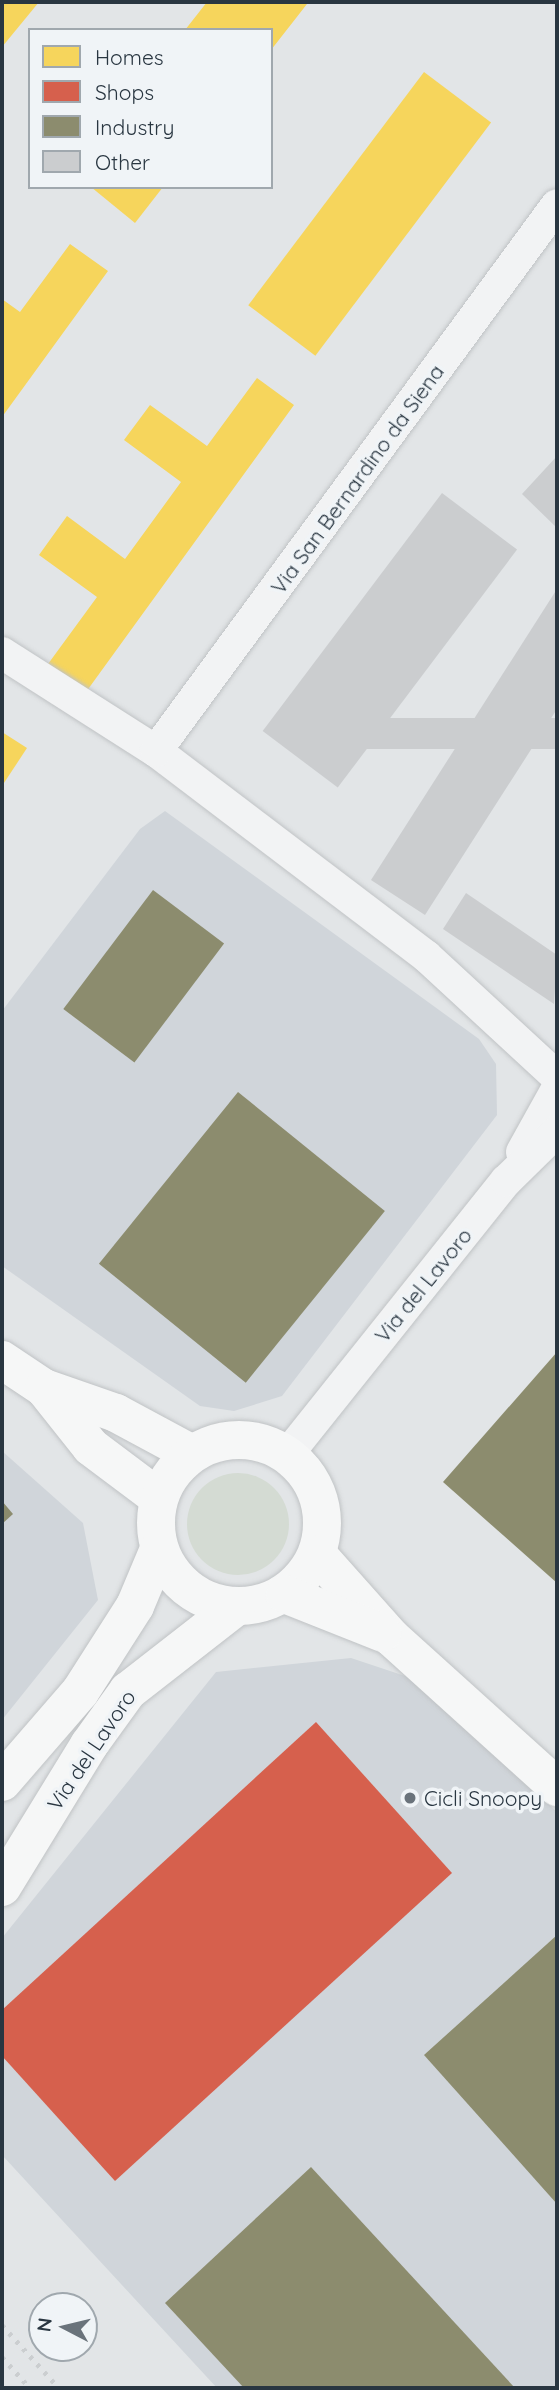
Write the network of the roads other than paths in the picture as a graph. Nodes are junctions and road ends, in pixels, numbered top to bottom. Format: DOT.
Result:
graph roads {
  1 [pos="557,205"];
  2 [pos="2,653"];
  3 [pos="156,751"];
  4 [pos="557,1077"];
  5 [pos="557,1089"];
  6 [pos="557,1131"];
  7 [pos="506,1181"];
  8 [pos="2,1360"];
  9 [pos="44,1388"];
  10 [pos="192,1454"];
  11 [pos="287,1455"];
  12 [pos="159,1498"];
  13 [pos="159,1549"];
  14 [pos="317,1554"];
  15 [pos="285,1594"];
  16 [pos="236,1607"];
  17 [pos="391,1637"];
  18 [pos="2,1782"];
  19 [pos="557,1787"];
  20 [pos="2,1887"];
  1 -- 3 [label="street, Via San Bernardino da Siena"];
  2 -- 3 [label="street"];
  3 -- 4 [label="street"];
  5 -- 7 [label="street, Via del Lavoro"];
  6 -- 7 [label="street, Via del Lavoro"];
  7 -- 11 [label="street, Via del Lavoro"];
  8 -- 9 [label="main road"];
  9 -- 10 [label="main road"];
  9 -- 12 [label="main road"];
  10 -- 11 [label="main road"];
  10 -- 12 [label="main road"];
  11 -- 14 [label="main road"];
  12 -- 13 [label="main road"];
  13 -- 16 [label="main road"];
  13 -- 18 [label="main road, Via del Lavoro"];
  14 -- 15 [label="main road"];
  14 -- 17 [label="main road"];
  15 -- 16 [label="main road"];
  15 -- 17 [label="main road"];
  16 -- 20 [label="main road, Via del Lavoro"];
  17 -- 19 [label="main road"];
}
